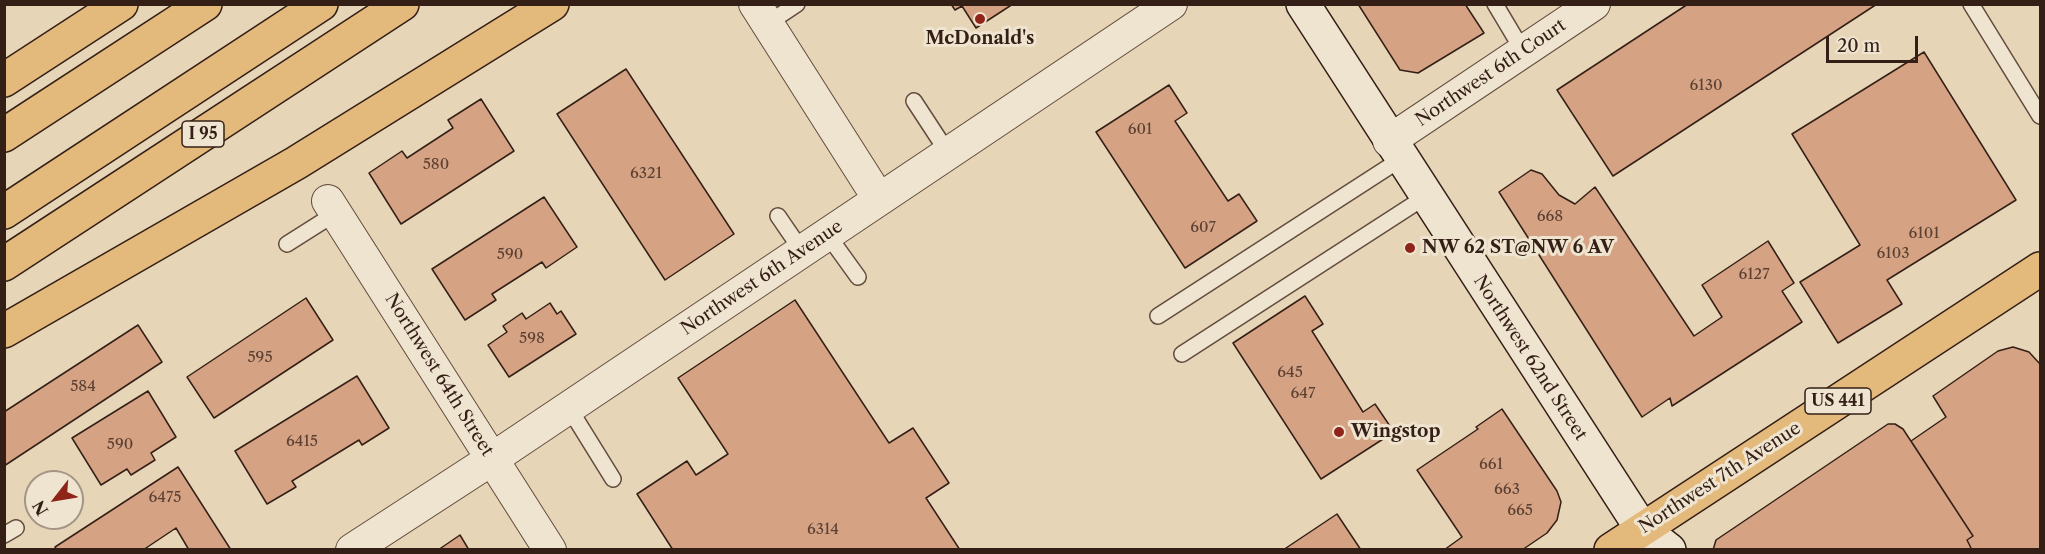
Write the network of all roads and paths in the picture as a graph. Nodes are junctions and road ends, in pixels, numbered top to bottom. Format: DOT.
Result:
graph roads {
  1 [pos="121,4"];
  2 [pos="205,4"];
  3 [pos="321,4"];
  4 [pos="402,4"];
  5 [pos="552,4"];
  6 [pos="797,4"];
  7 [pos="1171,4"];
  8 [pos="1303,4"];
  9 [pos="1495,4"];
  10 [pos="1593,4"];
  11 [pos="1971,4"];
  12 [pos="761,14"];
  13 [pos="1523,51"];
  14 [pos="4,80"];
  15 [pos="914,100"];
  16 [pos="2040,116"];
  17 [pos="4,135"];
  18 [pos="1395,150"];
  19 [pos="948,153"];
  20 [pos="1425,197"];
  21 [pos="879,199"];
  22 [pos="332,207"];
  23 [pos="4,212"];
  24 [pos="778,216"];
  25 [pos="815,242"];
  26 [pos="287,244"];
  27 [pos="4,264"];
  28 [pos="2038,276"];
  29 [pos="858,277"];
  30 [pos="1158,316"];
  31 [pos="4,331"];
  32 [pos="1182,354"];
  33 [pos="569,408"];
  34 [pos="492,459"];
  35 [pos="613,479"];
  36 [pos="1644,539"];
  37 [pos="352,549"];
  38 [pos="550,549"];
  39 [pos="1611,549"];
  40 [pos="1669,549"];
  1 -- 14 [label="main road"];
  2 -- 17 [label="main road"];
  3 -- 23 [label="main road"];
  4 -- 27 [label="main road, I 95"];
  5 -- 31 [label="main road"];
  6 -- 12 [label="lane"];
  7 -- 19 [label="street, Northwest 6th Avenue"];
  8 -- 18 [label="main road, Northwest 62nd Street"];
  9 -- 13 [label="lane"];
  10 -- 13 [label="street, Northwest 6th Court"];
  11 -- 16 [label="lane"];
  12 -- 21 [label="street"];
  13 -- 18 [label="street, Northwest 6th Court"];
  15 -- 19 [label="lane"];
  18 -- 20 [label="main road, Northwest 62nd Street"];
  18 -- 30 [label="lane"];
  19 -- 21 [label="street, Northwest 6th Avenue"];
  20 -- 32 [label="lane"];
  20 -- 36 [label="main road, Northwest 62nd Street"];
  21 -- 25 [label="street, Northwest 6th Avenue"];
  22 -- 26 [label="lane"];
  22 -- 34 [label="street, Northwest 64th Street"];
  24 -- 25 [label="lane"];
  25 -- 29 [label="lane"];
  25 -- 33 [label="street, Northwest 6th Avenue"];
  28 -- 36 [label="main road, Northwest 7th Avenue / US 441"];
  33 -- 34 [label="street, Northwest 6th Avenue"];
  33 -- 35 [label="lane"];
  34 -- 37 [label="street, Northwest 6th Avenue"];
  34 -- 38 [label="street, Northwest 64th Street"];
  36 -- 39 [label="main road, Northwest 7th Avenue / US 441"];
  36 -- 40 [label="main road, Northwest 62nd Street"];
}
